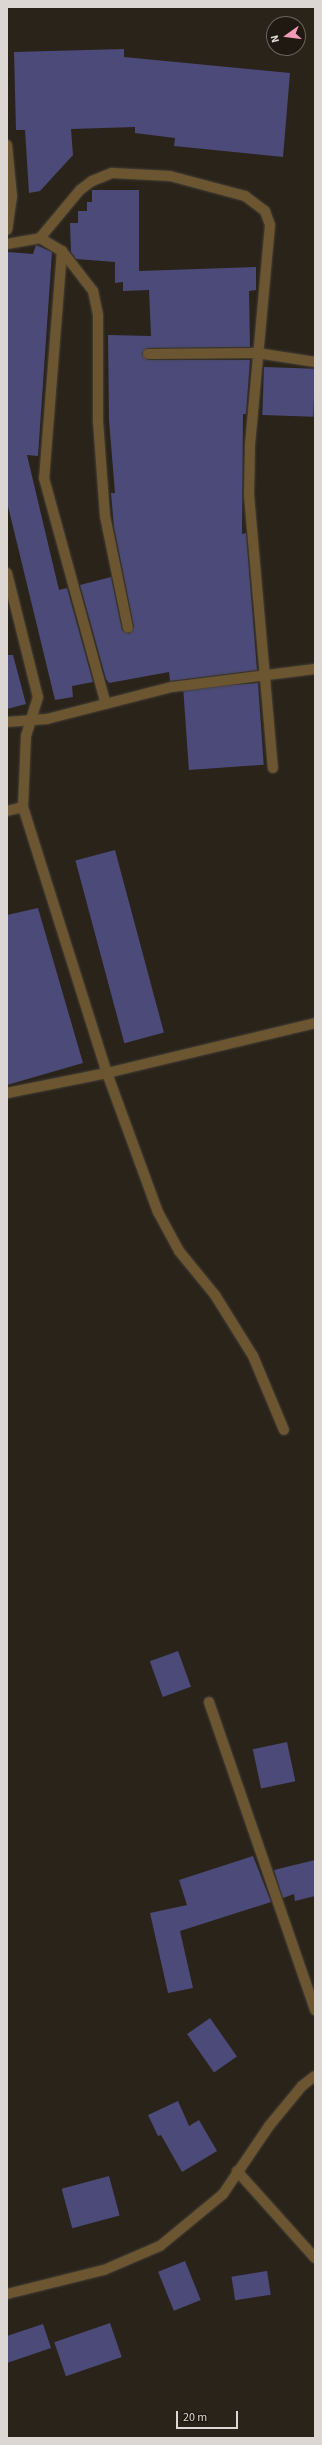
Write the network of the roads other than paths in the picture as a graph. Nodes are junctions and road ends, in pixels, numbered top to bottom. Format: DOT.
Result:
graph roads {
  1 [pos="7,145"];
  2 [pos="7,230"];
  3 [pos="40,238"];
  4 [pos="7,244"];
  5 [pos="62,251"];
  6 [pos="257,353"];
  7 [pos="148,354"];
  8 [pos="315,362"];
  9 [pos="7,574"];
  10 [pos="128,628"];
  11 [pos="315,669"];
  12 [pos="265,676"];
  13 [pos="106,704"];
  14 [pos="31,719"];
  15 [pos="7,722"];
  16 [pos="273,768"];
  17 [pos="23,806"];
  18 [pos="7,811"];
  19 [pos="315,1023"];
  20 [pos="107,1073"];
  21 [pos="7,1093"];
  22 [pos="284,1430"];
  23 [pos="209,1702"];
  24 [pos="312,1992"];
  25 [pos="315,2010"];
  26 [pos="315,2076"];
  27 [pos="237,2171"];
  28 [pos="315,2258"];
  29 [pos="7,2294"];
  1 -- 2 [label="street"];
  3 -- 4 [label="street"];
  3 -- 5 [label="street"];
  3 -- 6 [label="street"];
  5 -- 10 [label="street"];
  5 -- 13 [label="street"];
  6 -- 7 [label="street"];
  6 -- 8 [label="street"];
  6 -- 12 [label="street"];
  9 -- 14 [label="street"];
  11 -- 12 [label="street"];
  12 -- 13 [label="street"];
  12 -- 16 [label="street"];
  13 -- 14 [label="street"];
  14 -- 15 [label="street"];
  14 -- 17 [label="street"];
  17 -- 18 [label="street"];
  17 -- 20 [label="street"];
  19 -- 20 [label="street"];
  20 -- 21 [label="street"];
  20 -- 22 [label="street"];
  23 -- 24 [label="street"];
  24 -- 25 [label="street"];
  26 -- 27 [label="street"];
  27 -- 28 [label="street"];
  27 -- 29 [label="street"];
}
